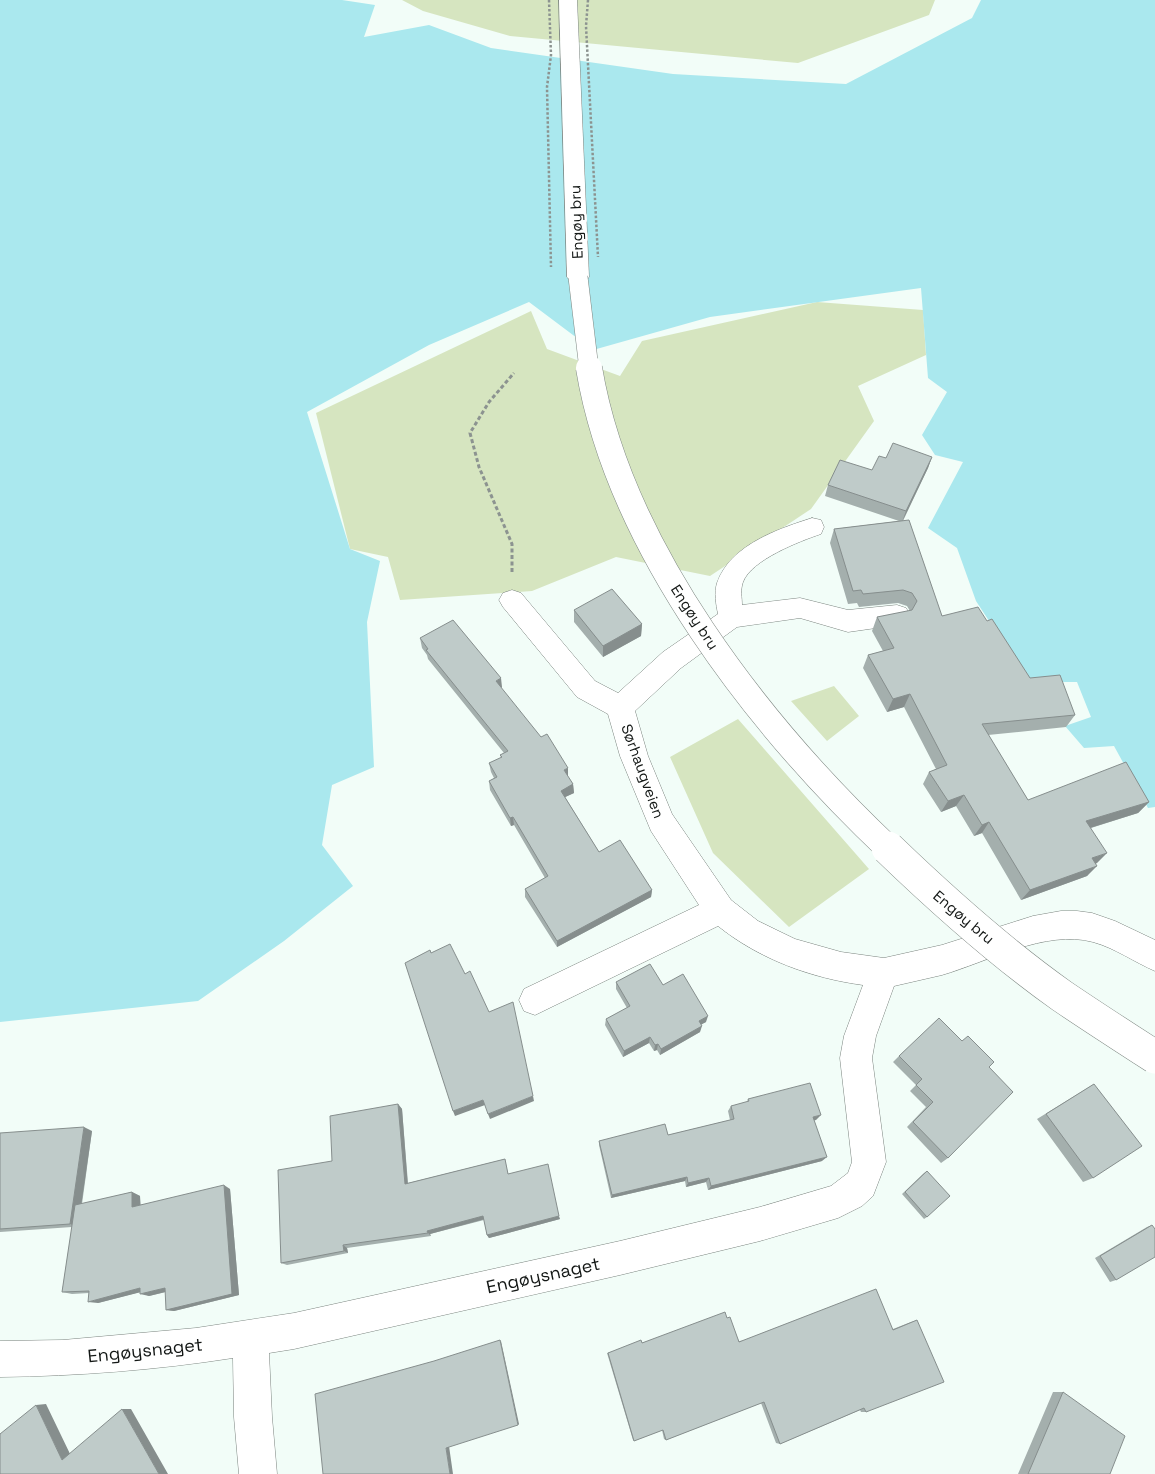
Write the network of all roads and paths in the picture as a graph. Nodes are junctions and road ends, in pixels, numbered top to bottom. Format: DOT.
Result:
graph roads {
  1 [pos="549,0"];
  2 [pos="568,0"];
  3 [pos="588,0"];
  4 [pos="598,265"];
  5 [pos="551,270"];
  6 [pos="514,373"];
  7 [pos="812,527"];
  8 [pos="512,600"];
  9 [pos="897,615"];
  10 [pos="731,618"];
  11 [pos="620,707"];
  12 [pos="720,910"];
  13 [pos="1155,956"];
  14 [pos="884,973"];
  15 [pos="535,1000"];
  16 [pos="1155,1057"];
  17 [pos="251,1338"];
  18 [pos="0,1359"];
  19 [pos="258,1474"];
  1 -- 5 [label="path, bridge"];
  2 -- 16 [label="street, Engøy bru, bridge"];
  3 -- 4 [label="path, bridge"];
  6 -- 8 [label="path"];
  7 -- 10 [label="street"];
  8 -- 11 [label="street, Sørhaugveien"];
  9 -- 10 [label="street, Sørhaugveien"];
  10 -- 11 [label="street, Sørhaugveien"];
  11 -- 12 [label="street, Sørhaugveien"];
  12 -- 14 [label="street, Sørhaugveien"];
  12 -- 15 [label="street"];
  13 -- 14 [label="street, Sørhaugveien"];
  14 -- 17 [label="street, Engøysnaget"];
  17 -- 18 [label="street, Engøysnaget"];
  17 -- 19 [label="street"];
}
